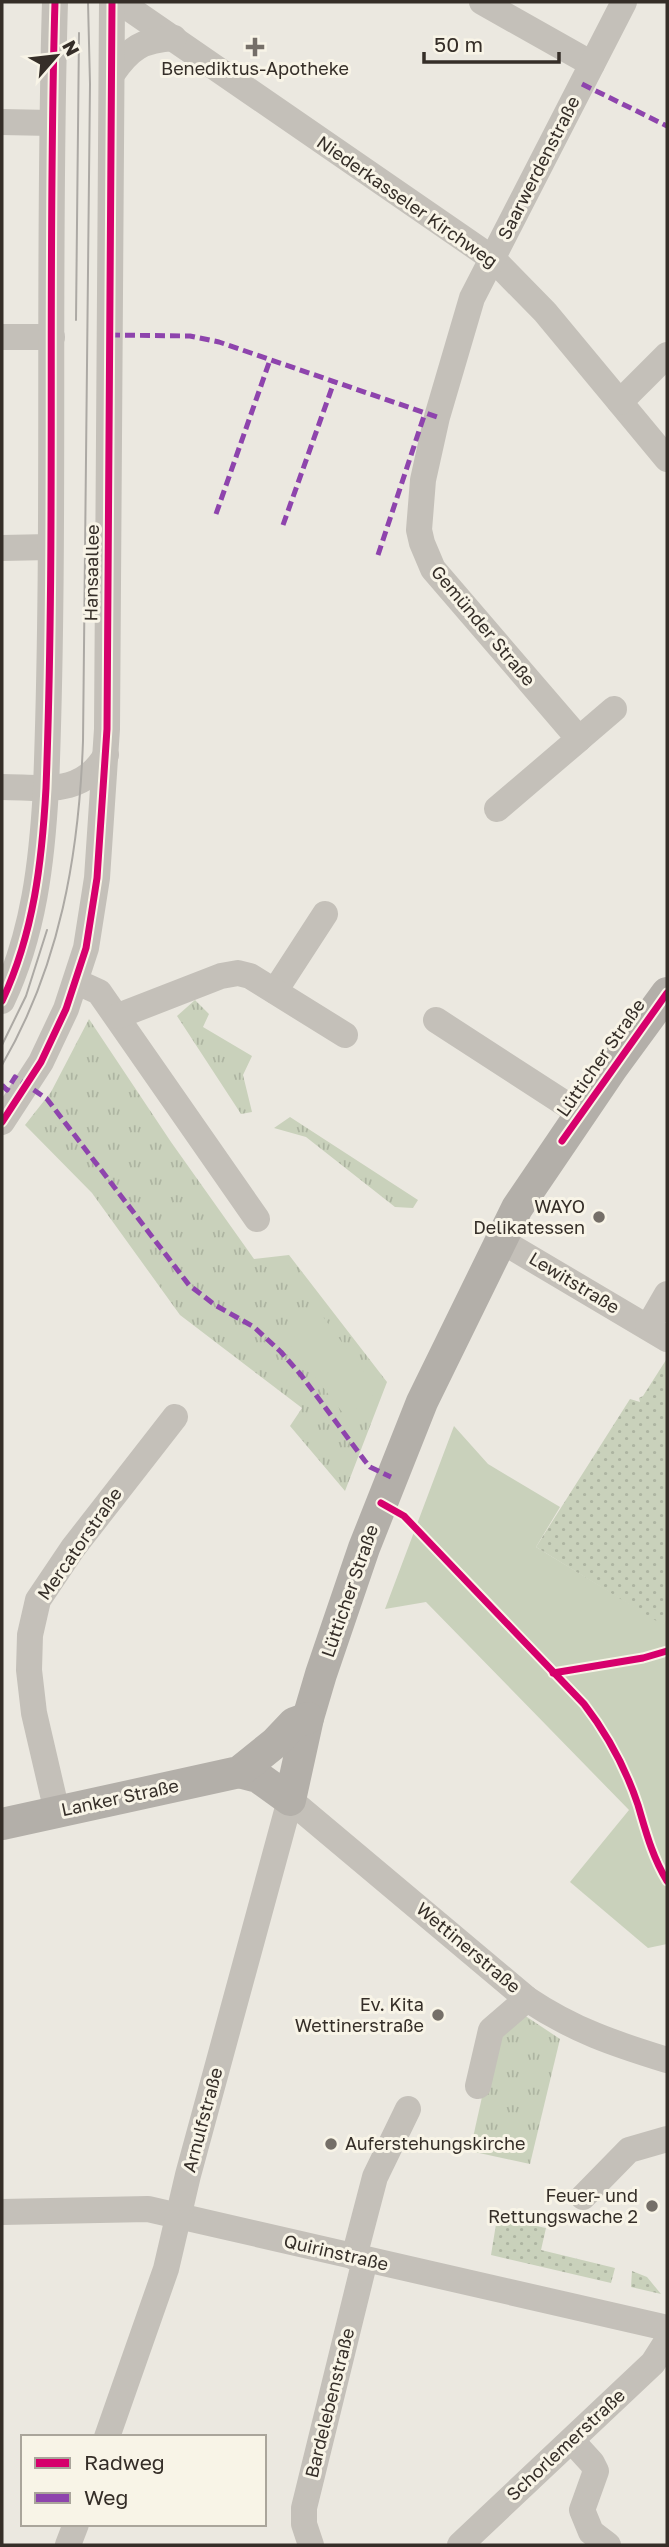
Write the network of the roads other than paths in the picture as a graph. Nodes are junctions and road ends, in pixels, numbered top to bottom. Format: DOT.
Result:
graph roads {
  1 [pos="55,2"];
  2 [pos="112,2"];
  3 [pos="120,2"];
  4 [pos="482,2"];
  5 [pos="624,2"];
  6 [pos="174,38"];
  7 [pos="592,64"];
  8 [pos="112,74"];
  9 [pos="2,122"];
  10 [pos="51,123"];
  11 [pos="493,259"];
  12 [pos="2,337"];
  13 [pos="52,337"];
  14 [pos="667,355"];
  15 [pos="621,402"];
  16 [pos="667,459"];
  17 [pos="50,547"];
  18 [pos="2,548"];
  19 [pos="614,709"];
  20 [pos="579,739"];
  21 [pos="106,755"];
  22 [pos="2,787"];
  23 [pos="47,788"];
  24 [pos="498,810"];
  25 [pos="325,914"];
  26 [pos="77,982"];
  27 [pos="275,991"];
  28 [pos="667,993"];
  29 [pos="2,1001"];
  30 [pos="118,1016"];
  31 [pos="436,1020"];
  32 [pos="345,1035"];
  33 [pos="581,1114"];
  34 [pos="2,1122"];
  35 [pos="257,1219"];
  36 [pos="500,1240"];
  37 [pos="667,1294"];
  38 [pos="657,1333"];
  39 [pos="175,1417"];
  40 [pos="307,1718"];
  41 [pos="239,1772"];
  42 [pos="290,1800"];
  43 [pos="57,1812"];
  44 [pos="2,1824"];
  45 [pos="527,1998"];
  46 [pos="667,2060"];
  47 [pos="478,2086"];
  48 [pos="408,2109"];
  49 [pos="667,2139"];
  50 [pos="583,2197"];
  51 [pos="2,2212"];
  52 [pos="180,2215"];
  53 [pos="360,2259"];
  54 [pos="667,2328"];
  55 [pos="667,2341"];
  56 [pos="108,2435"];
  57 [pos="572,2441"];
  58 [pos="75,2526"];
  59 [pos="68,2545"];
  60 [pos="311,2545"];
  61 [pos="460,2545"];
  62 [pos="608,2545"];
  1 -- 10 [label="street"];
  2 -- 8 [label="street, Hansaallee"];
  3 -- 6 [label="street, Niederkasseler Kirchweg"];
  4 -- 7 [label="street"];
  5 -- 7 [label="street, Saarwerdenstraße"];
  6 -- 8 [label="street"];
  6 -- 11 [label="street, Niederkasseler Kirchweg"];
  7 -- 11 [label="street, Saarwerdenstraße"];
  8 -- 21 [label="street, Hansaallee"];
  9 -- 10 [label="street"];
  10 -- 13 [label="street"];
  11 -- 15 [label="street, Niederkasseler Kirchweg"];
  11 -- 20 [label="street, Gemünder Straße"];
  12 -- 13 [label="street"];
  13 -- 17 [label="street"];
  14 -- 15 [label="street"];
  15 -- 16 [label="street, Niederkasseler Kirchweg"];
  17 -- 18 [label="street"];
  17 -- 23 [label="street"];
  19 -- 20 [label="street"];
  20 -- 24 [label="street"];
  21 -- 23 [label="street"];
  21 -- 26 [label="street, Hansaallee"];
  22 -- 23 [label="street"];
  23 -- 29 [label="street"];
  25 -- 27 [label="street"];
  26 -- 30 [label="street"];
  26 -- 34 [label="street, Hansaallee"];
  27 -- 30 [label="street"];
  27 -- 32 [label="street"];
  28 -- 33 [label="main road, Lütticher Straße"];
  30 -- 35 [label="street"];
  31 -- 33 [label="street"];
  33 -- 36 [label="main road, Lütticher Straße"];
  36 -- 38 [label="street, Lewitstraße"];
  36 -- 40 [label="main road, Lütticher Straße"];
  37 -- 38 [label="street, Lewitstraße"];
  39 -- 43 [label="street, Mercatorstraße"];
  40 -- 41 [label="main road, Lanker Straße"];
  40 -- 42 [label="main road, Lütticher Straße"];
  41 -- 42 [label="main road"];
  41 -- 43 [label="main road, Lanker Straße"];
  42 -- 45 [label="street, Wettinerstraße"];
  42 -- 52 [label="street, Arnulfstraße"];
  43 -- 44 [label="main road, Lanker Straße"];
  45 -- 46 [label="street, Wettinerstraße"];
  45 -- 47 [label="street"];
  48 -- 53 [label="street, Bardelebenstraße"];
  49 -- 50 [label="street"];
  51 -- 52 [label="street, Quirinstraße"];
  52 -- 53 [label="street, Quirinstraße"];
  52 -- 56 [label="street, Arnulfstraße"];
  53 -- 54 [label="street, Quirinstraße"];
  53 -- 60 [label="street, Bardelebenstraße"];
  55 -- 57 [label="street, Schorlemerstraße"];
  57 -- 61 [label="street, Schorlemerstraße"];
  57 -- 62 [label="street"];
  58 -- 59 [label="street"];
}
